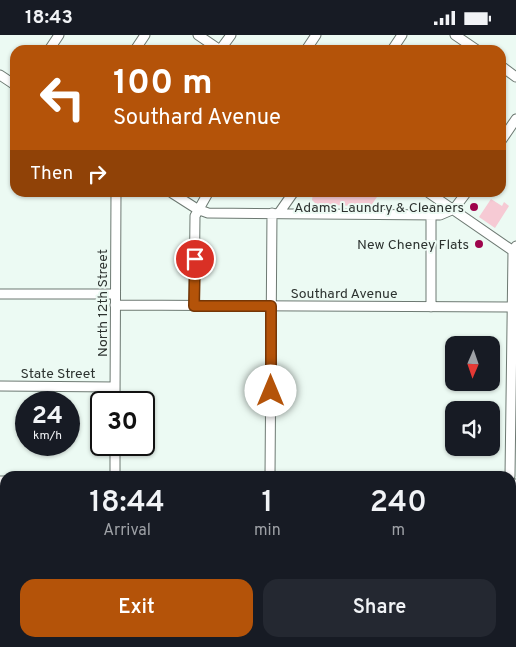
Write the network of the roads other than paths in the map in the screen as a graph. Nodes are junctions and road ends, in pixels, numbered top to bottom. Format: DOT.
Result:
graph roads {
  1 [pos="198,35"];
  2 [pos="455,35"];
  3 [pos="213,45"];
  4 [pos="470,45"];
  5 [pos="516,119"];
  6 [pos="506,134"];
  7 [pos="116,197"];
  8 [pos="121,197"];
  9 [pos="178,197"];
  10 [pos="205,197"];
  11 [pos="290,197"];
  12 [pos="435,197"];
  13 [pos="463,197"];
  14 [pos="116,203"];
  15 [pos="197,209"];
  16 [pos="454,209"];
  17 [pos="276,213"];
  18 [pos="431,215"];
  19 [pos="515,250"];
  20 [pos="0,294"];
  21 [pos="116,294"];
  22 [pos="115,305"];
  23 [pos="194,306"];
  24 [pos="271,306"];
  25 [pos="431,307"];
  26 [pos="512,307"];
  27 [pos="0,386"];
  28 [pos="115,387"];
  29 [pos="115,391"];
  30 [pos="115,456"];
  31 [pos="114,471"];
  32 [pos="270,471"];
  33 [pos="510,471"];
  1 -- 3 [label="street"];
  2 -- 4 [label="street"];
  5 -- 6 [label="street"];
  7 -- 14 [label="street, North 12th Street"];
  8 -- 14 [label="street"];
  9 -- 15 [label="street"];
  10 -- 15 [label="street"];
  11 -- 17 [label="street"];
  12 -- 16 [label="street"];
  13 -- 16 [label="street"];
  14 -- 21 [label="street, North 12th Street"];
  15 -- 17 [label="street"];
  15 -- 23 [label="street"];
  16 -- 18 [label="street"];
  16 -- 19 [label="street"];
  17 -- 18 [label="street"];
  17 -- 24 [label="street"];
  18 -- 25 [label="street"];
  19 -- 26 [label="street"];
  20 -- 21 [label="street"];
  21 -- 22 [label="street, North 12th Street"];
  22 -- 23 [label="street, Southard Avenue"];
  22 -- 28 [label="street, North 12th Street"];
  23 -- 24 [label="street, Southard Avenue"];
  24 -- 25 [label="street, Southard Avenue"];
  24 -- 32 [label="street"];
  25 -- 26 [label="street, Southard Avenue"];
  26 -- 33 [label="street"];
  27 -- 28 [label="street, State Street"];
  28 -- 29 [label="street, North 12th Street"];
  30 -- 31 [label="street"];
}
